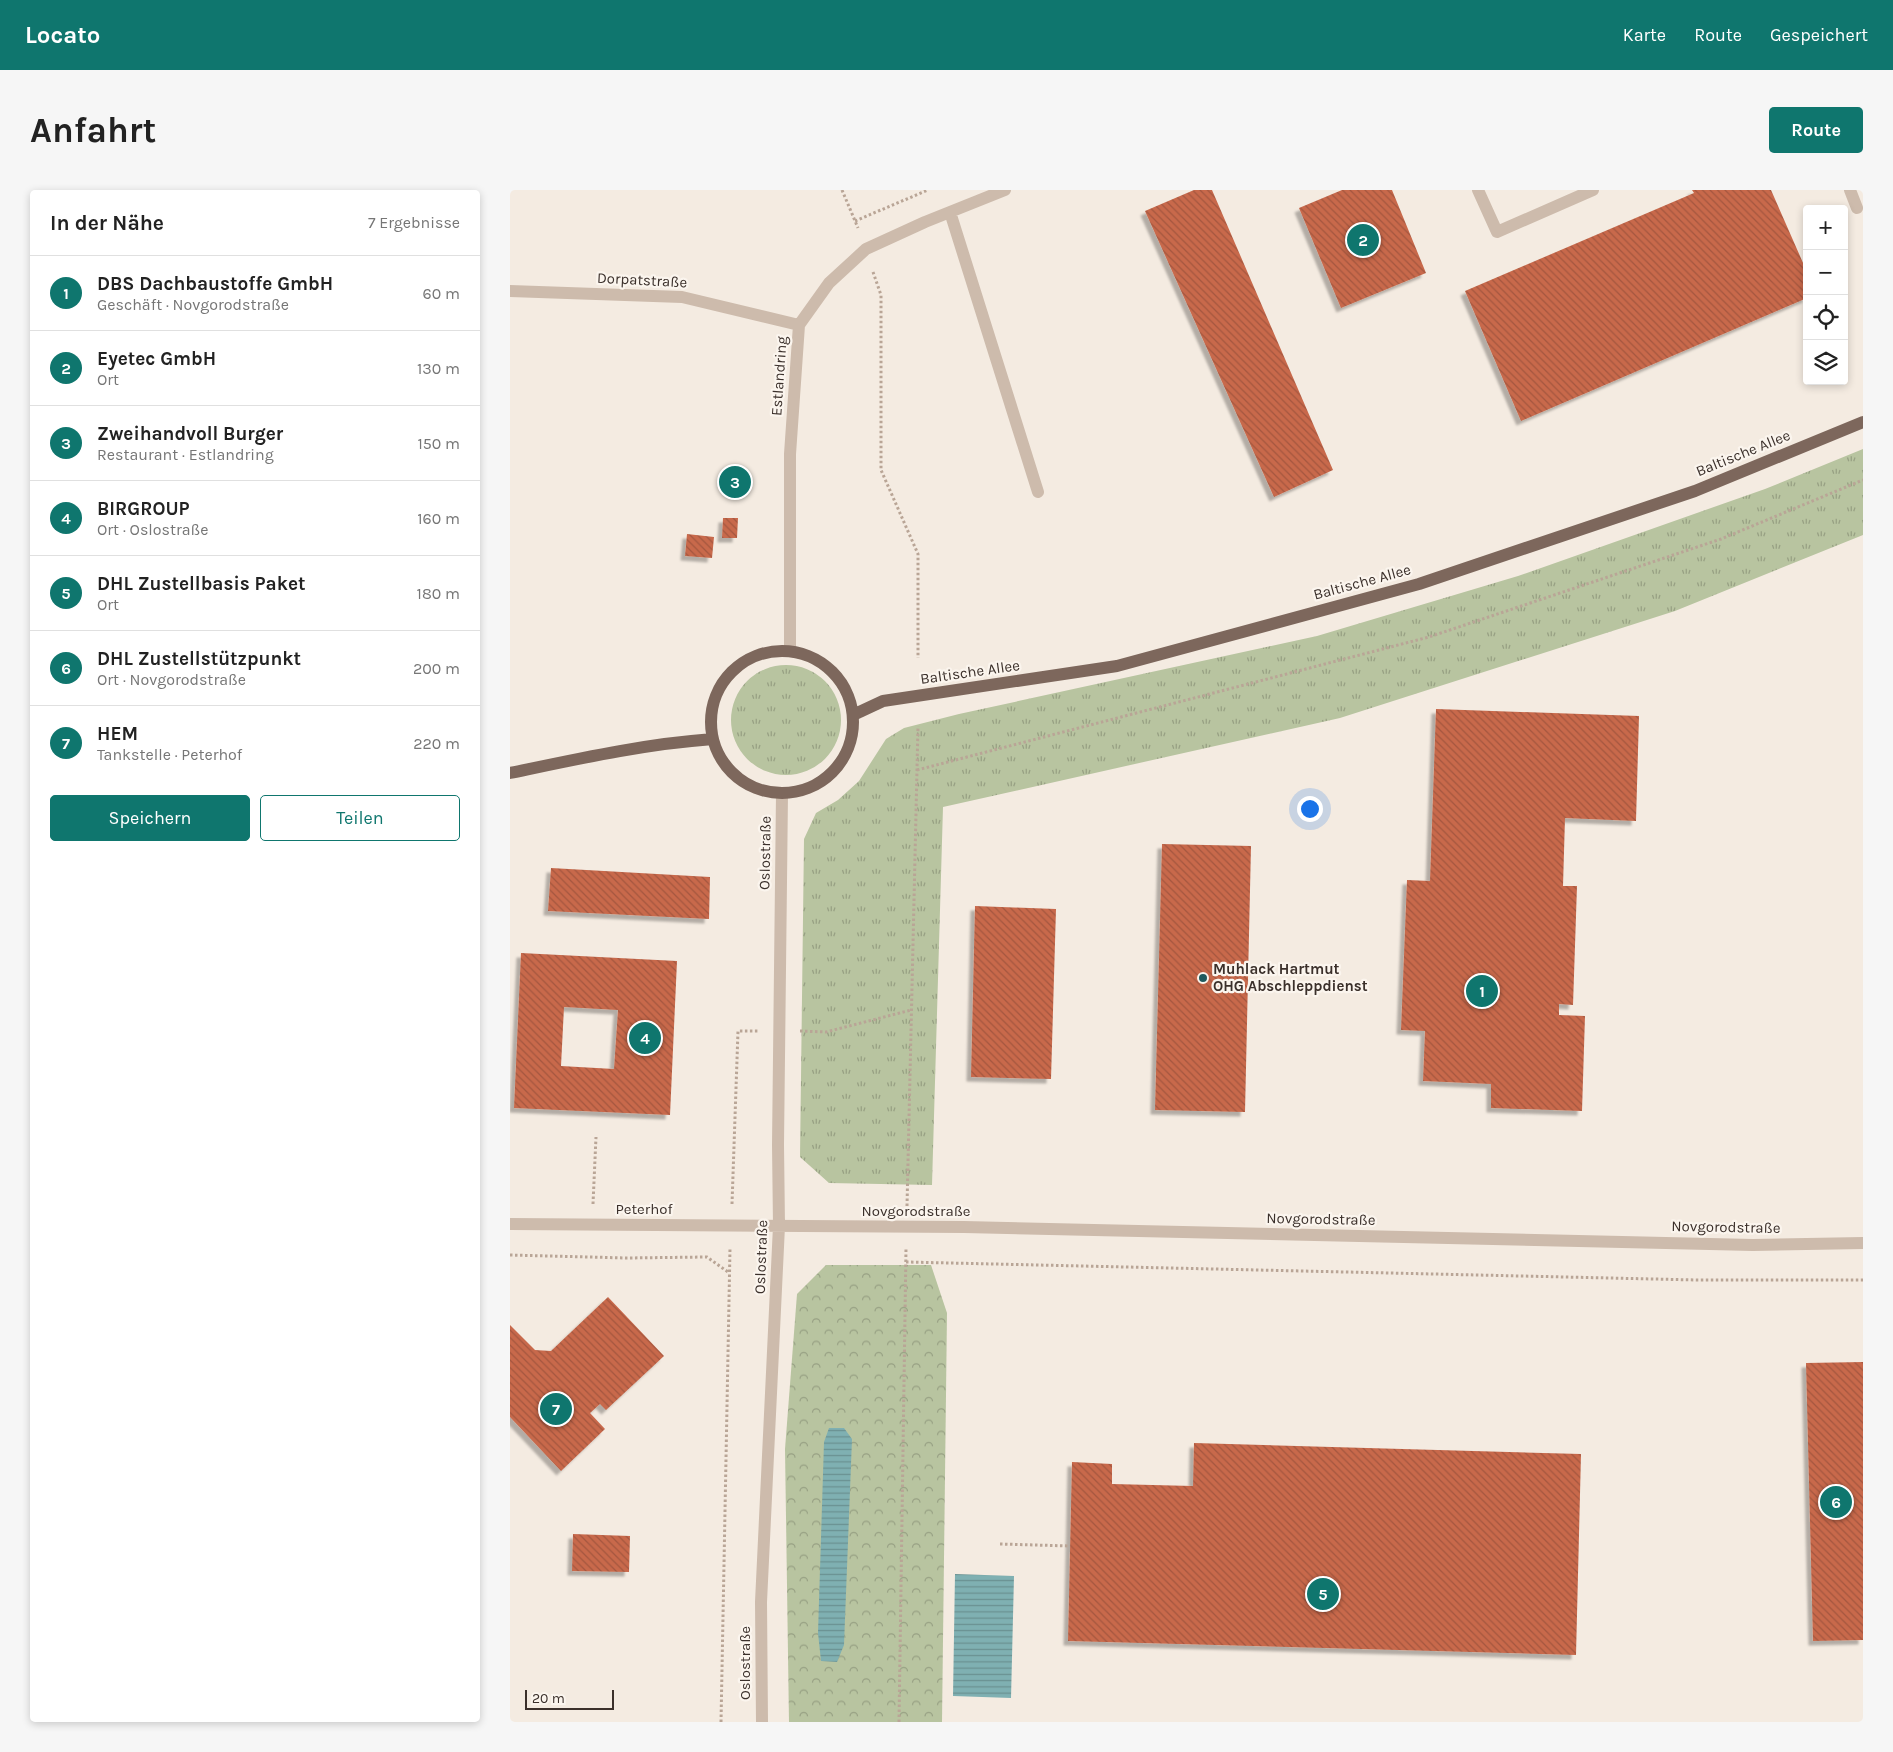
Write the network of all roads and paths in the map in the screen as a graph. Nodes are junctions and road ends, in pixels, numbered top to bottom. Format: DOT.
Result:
graph roads {
  1 [pos="842,190"];
  2 [pos="928,190"];
  3 [pos="1005,190"];
  4 [pos="1478,190"];
  5 [pos="1593,190"];
  6 [pos="1850,190"];
  7 [pos="1857,208"];
  8 [pos="950,212"];
  9 [pos="855,221"];
  10 [pos="866,249"];
  11 [pos="510,291"];
  12 [pos="799,325"];
  13 [pos="1863,422"];
  14 [pos="1863,480"];
  15 [pos="1038,492"];
  16 [pos="790,651"];
  17 [pos="918,658"];
  18 [pos="853,715"];
  19 [pos="918,726"];
  20 [pos="713,739"];
  21 [pos="917,770"];
  22 [pos="510,773"];
  23 [pos="782,794"];
  24 [pos="912,1010"];
  25 [pos="779,1031"];
  26 [pos="596,1138"];
  27 [pos="510,1224"];
  28 [pos="592,1225"];
  29 [pos="779,1226"];
  30 [pos="731,1227"];
  31 [pos="906,1227"];
  32 [pos="1863,1243"];
  33 [pos="510,1255"];
  34 [pos="906,1262"];
  35 [pos="729,1273"];
  36 [pos="1863,1280"];
  37 [pos="1000,1544"];
  38 [pos="1070,1546"];
  39 [pos="721,1722"];
  40 [pos="762,1722"];
  41 [pos="899,1722"];
  1 -- 9 [label="path"];
  2 -- 9 [label="path"];
  3 -- 8 [label="street, Estlandring"];
  4 -- 5 [label="street"];
  6 -- 7 [label="street"];
  8 -- 10 [label="street, Estlandring"];
  8 -- 15 [label="street"];
  9 -- 10 [label="path"];
  10 -- 12 [label="street, Estlandring"];
  10 -- 17 [label="path"];
  11 -- 12 [label="street, Dorpatstraße"];
  12 -- 16 [label="street, Estlandring"];
  13 -- 18 [label="main road, Baltische Allee"];
  14 -- 21 [label="path"];
  16 -- 18 [label="main road"];
  16 -- 20 [label="main road"];
  18 -- 23 [label="main road"];
  19 -- 21 [label="path"];
  20 -- 22 [label="main road"];
  20 -- 23 [label="main road"];
  21 -- 24 [label="path"];
  23 -- 25 [label="street, Oslostraße"];
  24 -- 25 [label="path"];
  24 -- 31 [label="path"];
  25 -- 29 [label="street, Oslostraße"];
  25 -- 30 [label="path"];
  26 -- 28 [label="path"];
  27 -- 28 [label="street, Peterhof"];
  28 -- 30 [label="street, Peterhof"];
  29 -- 30 [label="street, Peterhof"];
  29 -- 31 [label="street, Novgorodstraße"];
  29 -- 40 [label="street, Oslostraße"];
  30 -- 35 [label="path"];
  31 -- 32 [label="street, Novgorodstraße"];
  31 -- 34 [label="path"];
  33 -- 35 [label="path"];
  34 -- 36 [label="path"];
  34 -- 41 [label="path"];
  35 -- 39 [label="path"];
  37 -- 38 [label="path"];
}
